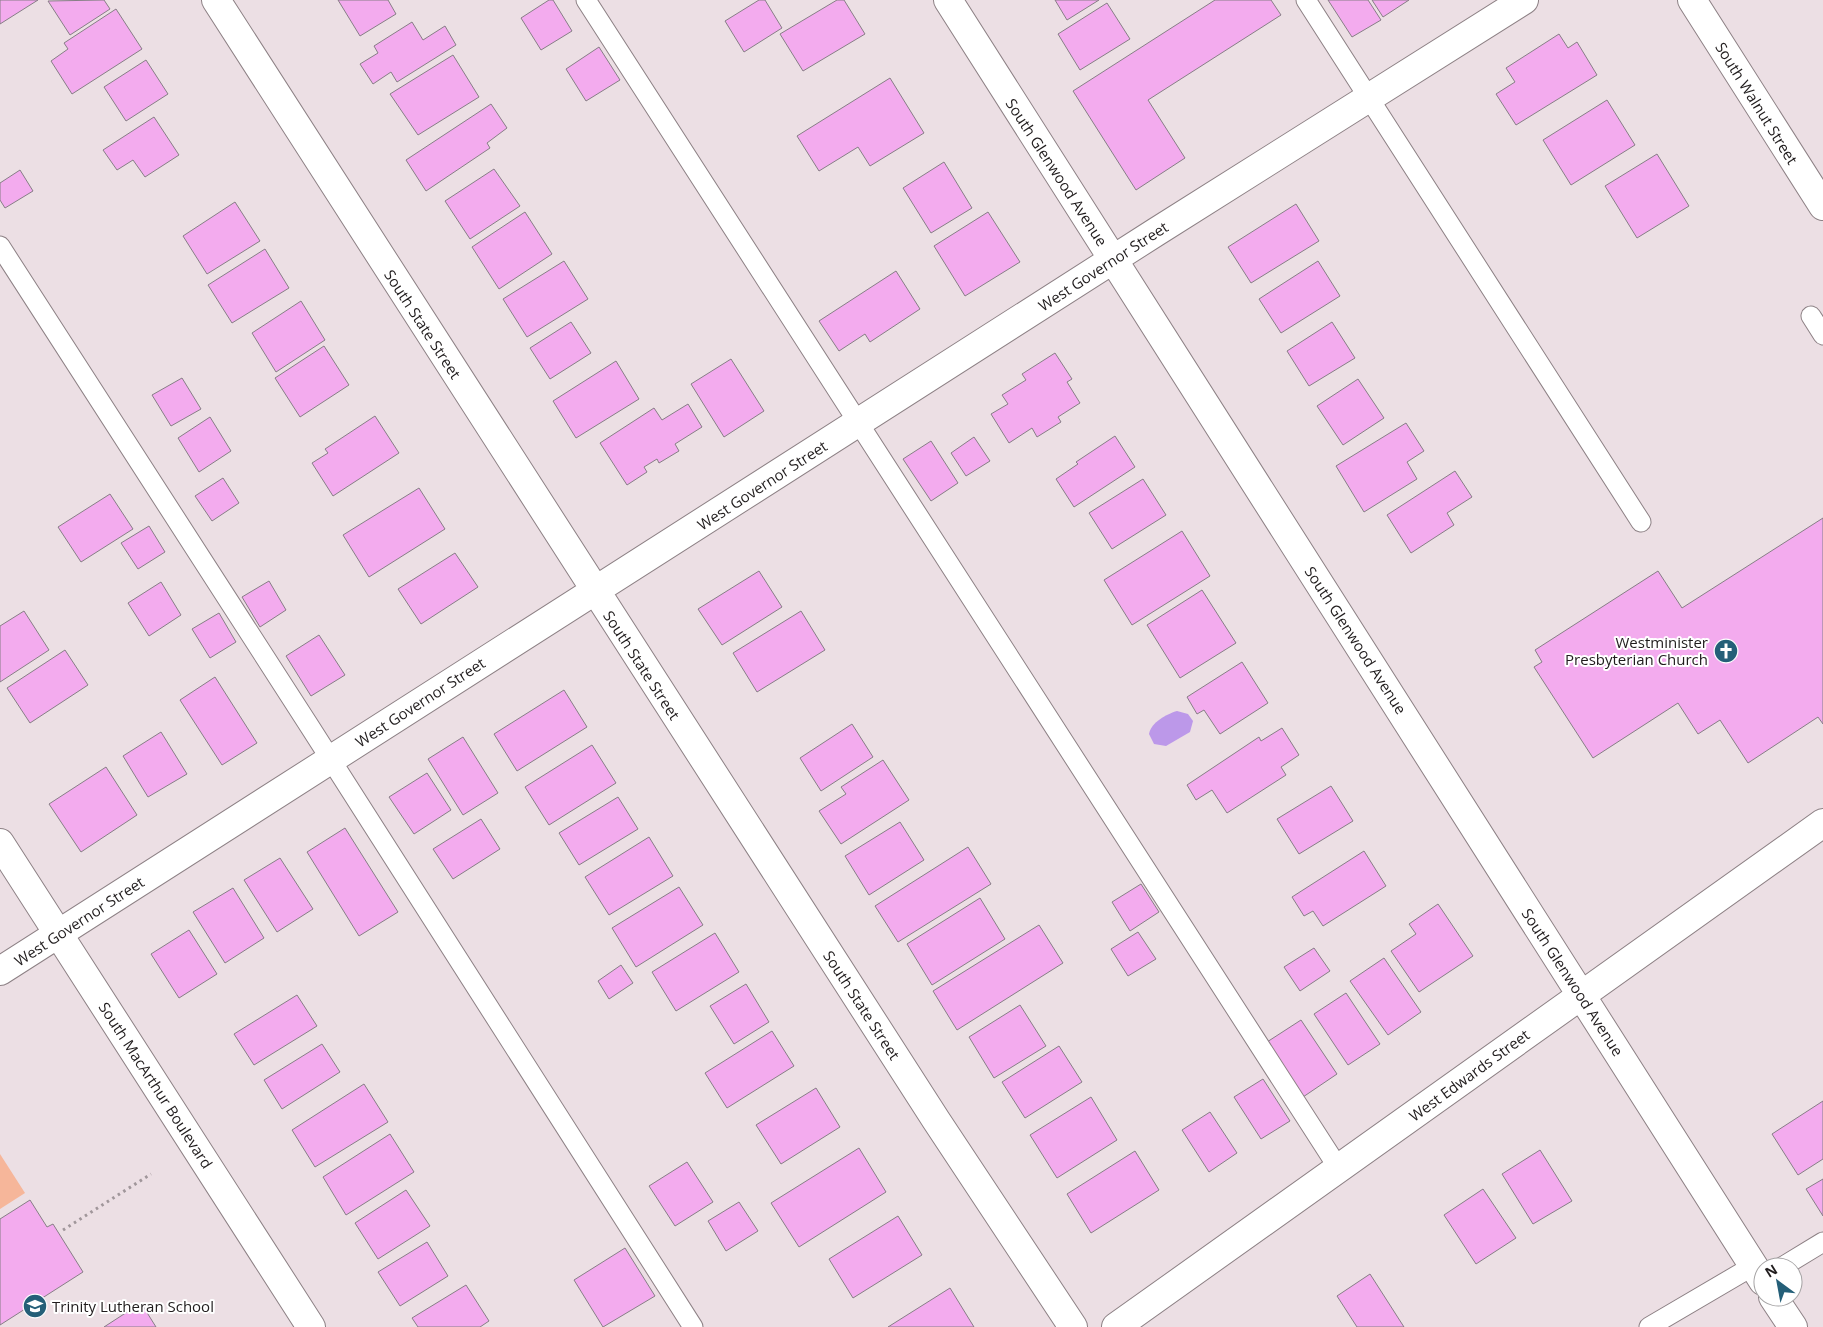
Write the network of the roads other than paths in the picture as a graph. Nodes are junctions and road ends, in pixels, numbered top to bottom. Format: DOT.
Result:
graph roads {
  1 [pos="216,0"];
  2 [pos="586,0"];
  3 [pos="948,0"];
  4 [pos="1306,0"];
  5 [pos="1524,0"];
  6 [pos="1692,0"];
  7 [pos="1368,98"];
  8 [pos="1823,206"];
  9 [pos="0,246"];
  10 [pos="1113,260"];
  11 [pos="1811,316"];
  12 [pos="1823,335"];
  13 [pos="858,424"];
  14 [pos="1641,522"];
  15 [pos="595,591"];
  16 [pos="331,759"];
  17 [pos="1823,823"];
  18 [pos="0,843"];
  19 [pos="59,933"];
  20 [pos="0,971"];
  21 [pos="1581,994"];
  22 [pos="1339,1169"];
  23 [pos="1823,1242"];
  24 [pos="1799,1257"];
  25 [pos="1753,1258"];
  26 [pos="1753,1283"];
  27 [pos="1782,1307"];
  28 [pos="311,1327"];
  29 [pos="692,1327"];
  30 [pos="1073,1327"];
  31 [pos="1116,1327"];
  32 [pos="1649,1327"];
  33 [pos="1793,1327"];
  1 -- 15 [label="street, South State Street"];
  2 -- 13 [label="lane"];
  3 -- 10 [label="street, South Glenwood Avenue"];
  4 -- 7 [label="lane"];
  5 -- 7 [label="street, West Governor Street"];
  6 -- 8 [label="street, South Walnut Street"];
  7 -- 10 [label="street, West Governor Street"];
  7 -- 14 [label="lane"];
  9 -- 16 [label="lane"];
  10 -- 13 [label="street, West Governor Street"];
  10 -- 21 [label="street, South Glenwood Avenue"];
  11 -- 12 [label="lane"];
  13 -- 15 [label="street, West Governor Street"];
  13 -- 22 [label="lane"];
  15 -- 16 [label="street, West Governor Street"];
  15 -- 30 [label="street, South State Street"];
  16 -- 19 [label="street, West Governor Street"];
  16 -- 29 [label="lane"];
  17 -- 21 [label="street, West Edwards Street"];
  18 -- 19 [label="street, South MacArthur Boulevard"];
  19 -- 20 [label="street, West Governor Street"];
  19 -- 28 [label="street, South MacArthur Boulevard"];
  21 -- 22 [label="street, West Edwards Street"];
  21 -- 25 [label="street, South Glenwood Avenue"];
  22 -- 31 [label="street, West Edwards Street"];
  23 -- 24 [label="lane"];
  26 -- 32 [label="lane"];
  27 -- 33 [label="street, South Glenwood Avenue"];
}
